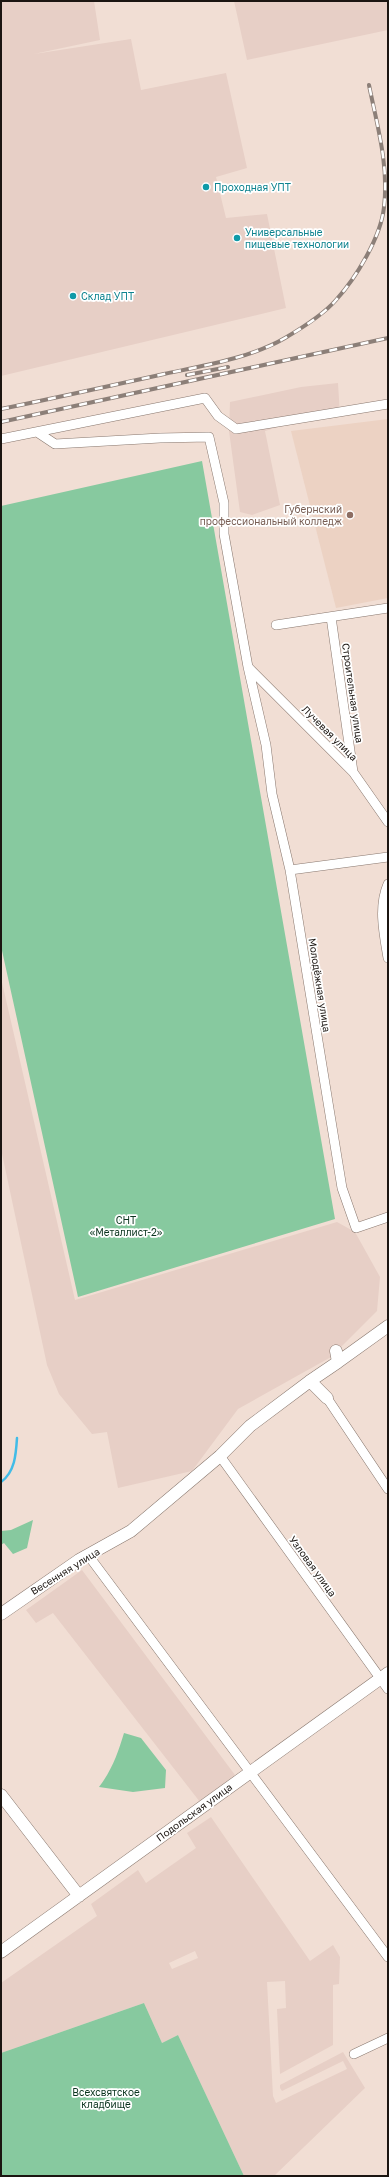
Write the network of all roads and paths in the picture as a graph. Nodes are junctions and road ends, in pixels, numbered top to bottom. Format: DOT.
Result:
graph roads {
  1 [pos="388,404"];
  2 [pos="37,432"];
  3 [pos="1,439"];
  4 [pos="388,608"];
  5 [pos="331,617"];
  6 [pos="276,625"];
  7 [pos="248,667"];
  8 [pos="353,772"];
  9 [pos="388,822"];
  10 [pos="388,857"];
  11 [pos="290,870"];
  12 [pos="388,884"];
  13 [pos="388,958"];
  14 [pos="388,1217"];
  15 [pos="388,1326"];
  16 [pos="310,1381"];
  17 [pos="327,1398"];
  18 [pos="220,1456"];
  19 [pos="388,1489"];
  20 [pos="88,1555"];
  21 [pos="1,1614"];
  22 [pos="384,1675"];
  23 [pos="388,1689"];
  24 [pos="250,1772"];
  25 [pos="1,1795"];
  26 [pos="78,1896"];
  27 [pos="1,1952"];
  28 [pos="388,1957"];
  29 [pos="388,2038"];
  30 [pos="354,2054"];
  1 -- 2 [label="street"];
  2 -- 3 [label="street"];
  2 -- 7 [label="street, Молодёжная улица"];
  4 -- 5 [label="street"];
  5 -- 6 [label="street"];
  5 -- 8 [label="street, Строительная улица"];
  7 -- 8 [label="street, Лучевая улица"];
  7 -- 11 [label="street, Молодёжная улица"];
  8 -- 9 [label="street, Лучевая улица"];
  10 -- 11 [label="street"];
  11 -- 14 [label="street, Молодёжная улица"];
  12 -- 13 [label="street"];
  15 -- 16 [label="street, Весенняя улица"];
  16 -- 17 [label="street"];
  16 -- 18 [label="street, Весенняя улица"];
  17 -- 19 [label="street"];
  18 -- 20 [label="street, Весенняя улица"];
  18 -- 22 [label="street, Узловая улица"];
  20 -- 21 [label="street, Весенняя улица"];
  20 -- 24 [label="street"];
  22 -- 23 [label="street, Узловая улица"];
  22 -- 24 [label="street, Подольская улица"];
  24 -- 26 [label="street, Подольская улица"];
  24 -- 28 [label="street"];
  25 -- 26 [label="street"];
  26 -- 27 [label="street, Подольская улица"];
  29 -- 30 [label="street"];
}
